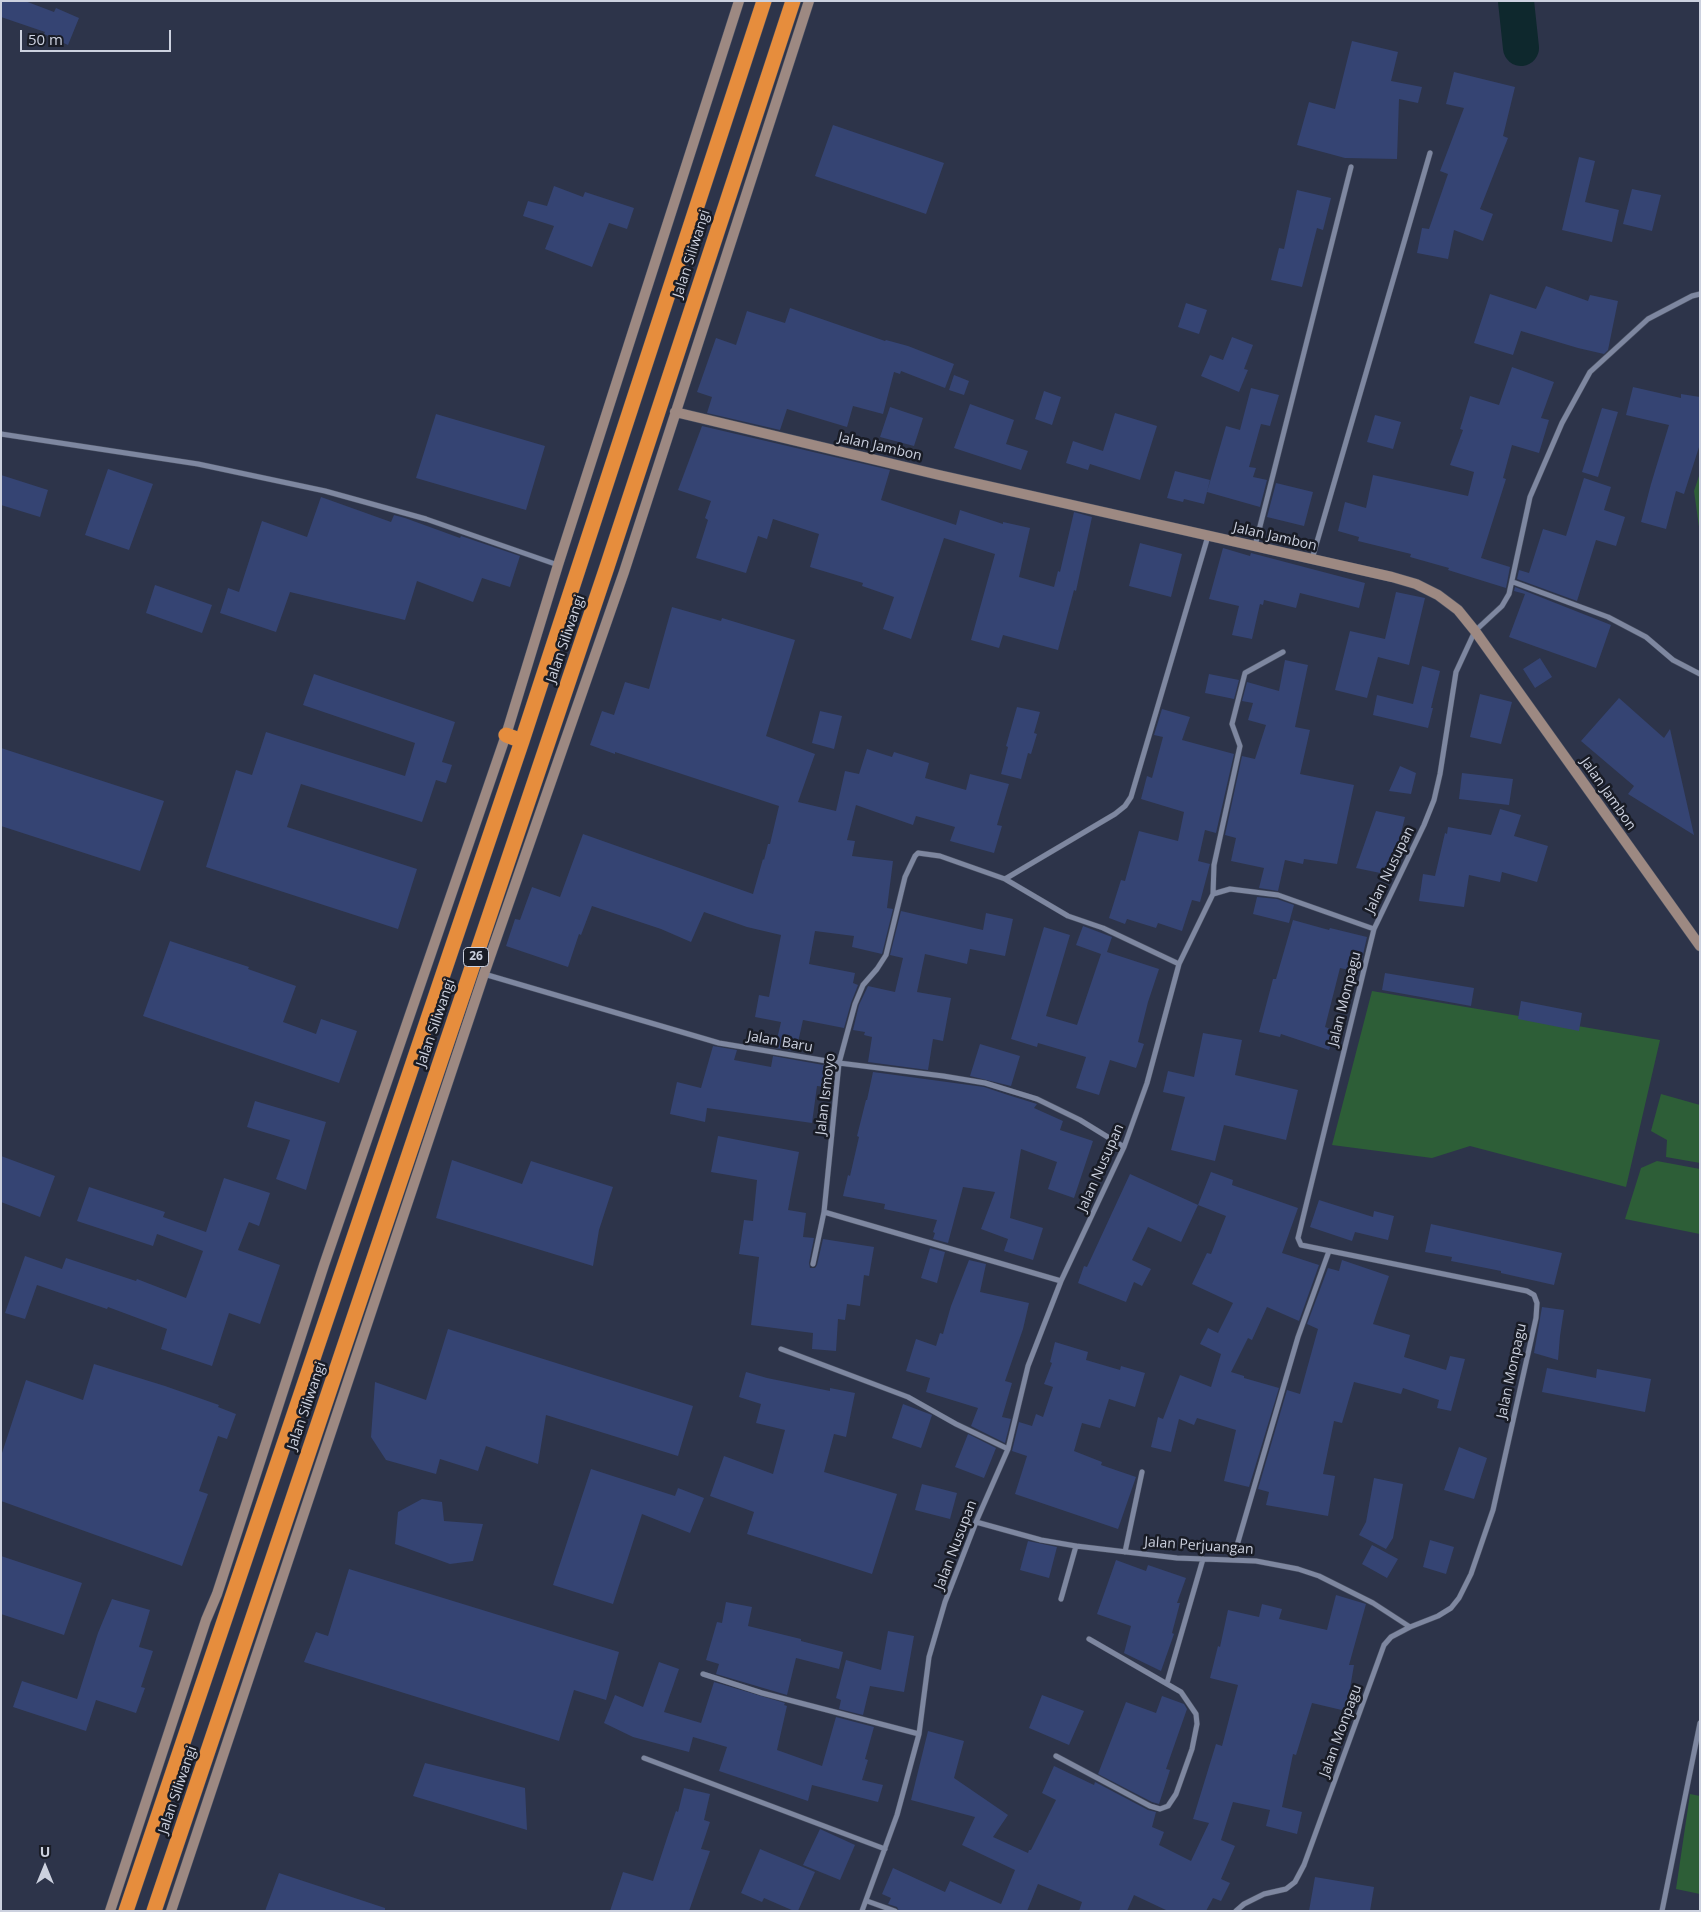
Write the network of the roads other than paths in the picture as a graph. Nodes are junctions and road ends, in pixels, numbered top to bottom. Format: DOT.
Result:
graph roads {
  1 [pos="739,1"];
  2 [pos="764,1"];
  3 [pos="793,1"];
  4 [pos="809,1"];
  5 [pos="1430,153"];
  6 [pos="1351,167"];
  7 [pos="1700,294"];
  8 [pos="676,412"];
  9 [pos="1,434"];
  10 [pos="1208,536"];
  11 [pos="1255,546"];
  12 [pos="1312,560"];
  13 [pos="558,565"];
  14 [pos="1513,582"];
  15 [pos="1475,630"];
  16 [pos="1283,652"];
  17 [pos="1700,674"];
  18 [pos="506,735"];
  19 [pos="522,741"];
  20 [pos="1005,880"];
  21 [pos="1213,894"];
  22 [pos="1374,929"];
  23 [pos="1700,946"];
  24 [pos="1179,964"];
  25 [pos="484,974"];
  26 [pos="839,1063"];
  27 [pos="1124,1147"];
  28 [pos="824,1212"];
  29 [pos="1328,1251"];
  30 [pos="813,1264"];
  31 [pos="1061,1281"];
  32 [pos="781,1349"];
  33 [pos="1008,1449"];
  34 [pos="1142,1472"];
  35 [pos="976,1522"];
  36 [pos="1076,1546"];
  37 [pos="1126,1552"];
  38 [pos="1203,1559"];
  39 [pos="1233,1559"];
  40 [pos="224,1596"];
  41 [pos="1061,1599"];
  42 [pos="1410,1627"];
  43 [pos="1088,1639"];
  44 [pos="703,1674"];
  45 [pos="1167,1683"];
  46 [pos="1700,1723"];
  47 [pos="919,1734"];
  48 [pos="1056,1756"];
  49 [pos="644,1758"];
  50 [pos="885,1849"];
  51 [pos="867,1901"];
  52 [pos="110,1911"];
  53 [pos="126,1911"];
  54 [pos="154,1911"];
  55 [pos="171,1911"];
  56 [pos="862,1911"];
  57 [pos="895,1911"];
  58 [pos="1236,1911"];
  59 [pos="1662,1911"];
  1 -- 13 [label="street"];
  2 -- 19 [label="highway, Jalan Siliwangi / 26"];
  3 -- 54 [label="highway, Jalan Siliwangi / 26"];
  4 -- 8 [label="street"];
  5 -- 12 [label="street"];
  6 -- 11 [label="street"];
  7 -- 14 [label="street"];
  8 -- 10 [label="street, Jalan Jambon"];
  8 -- 25 [label="street"];
  9 -- 13 [label="street"];
  10 -- 11 [label="street, Jalan Jambon"];
  10 -- 20 [label="street"];
  11 -- 12 [label="street, Jalan Jambon"];
  12 -- 15 [label="street, Jalan Jambon"];
  13 -- 18 [label="street"];
  14 -- 15 [label="street"];
  14 -- 17 [label="street"];
  15 -- 22 [label="street, Jalan Nusupan"];
  15 -- 23 [label="street, Jalan Jambon"];
  16 -- 21 [label="street"];
  18 -- 19 [label="highway"];
  18 -- 40 [label="street"];
  19 -- 40 [label="highway, Jalan Siliwangi / 26"];
  20 -- 24 [label="street, Jalan Ismoyo"];
  20 -- 26 [label="street, Jalan Ismoyo"];
  21 -- 22 [label="street, Jalan Nusupan"];
  21 -- 24 [label="street, Jalan Nusupan"];
  22 -- 29 [label="street, Jalan Monpagu"];
  24 -- 27 [label="street, Jalan Nusupan"];
  25 -- 26 [label="street, Jalan Baru"];
  25 -- 55 [label="street"];
  26 -- 27 [label="street, Jalan Baru"];
  26 -- 28 [label="street, Jalan Ismoyo"];
  27 -- 31 [label="street, Jalan Nusupan"];
  28 -- 30 [label="street, Jalan Ismoyo"];
  28 -- 31 [label="street"];
  29 -- 39 [label="street"];
  29 -- 42 [label="street, Jalan Monpagu"];
  31 -- 33 [label="street, Jalan Nusupan"];
  32 -- 33 [label="street"];
  33 -- 35 [label="street, Jalan Nusupan"];
  34 -- 37 [label="street"];
  35 -- 36 [label="street, Jalan Perjuangan"];
  35 -- 47 [label="street, Jalan Nusupan"];
  36 -- 37 [label="street, Jalan Perjuangan"];
  36 -- 41 [label="street"];
  37 -- 38 [label="street, Jalan Perjuangan"];
  38 -- 39 [label="street, Jalan Perjuangan"];
  38 -- 45 [label="street"];
  39 -- 42 [label="street, Jalan Perjuangan"];
  40 -- 52 [label="street"];
  40 -- 53 [label="highway, Jalan Siliwangi / 26"];
  42 -- 58 [label="street, Jalan Monpagu"];
  43 -- 45 [label="street"];
  44 -- 47 [label="street"];
  45 -- 48 [label="street"];
  46 -- 59 [label="street"];
  47 -- 50 [label="street, Jalan Nusupan"];
  49 -- 50 [label="street"];
  50 -- 51 [label="street, Jalan Nusupan"];
  51 -- 56 [label="street, Jalan Nusupan"];
  51 -- 57 [label="street"];
}
